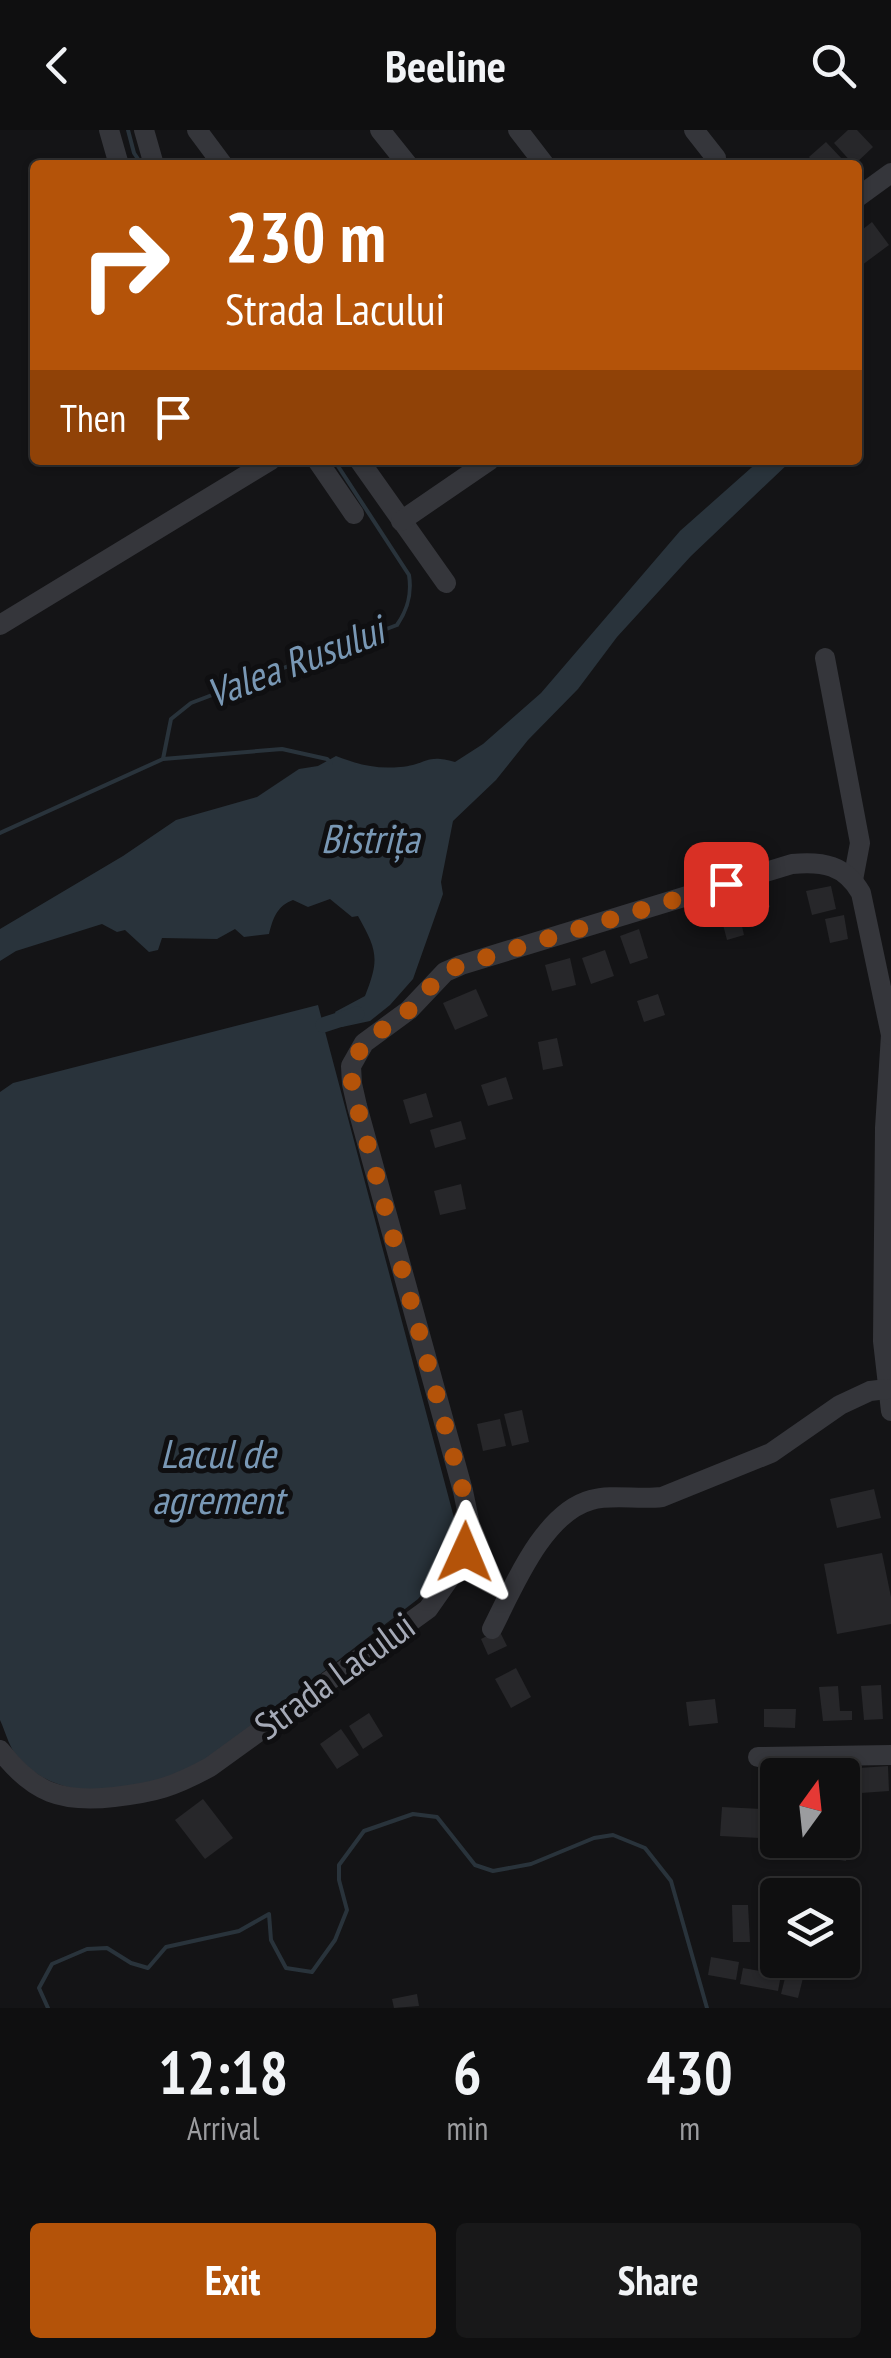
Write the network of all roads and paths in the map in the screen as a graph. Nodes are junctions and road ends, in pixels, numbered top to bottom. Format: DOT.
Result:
graph roads {
  1 [pos="110,130"];
  2 [pos="144,130"];
  3 [pos="197,130"];
  4 [pos="380,130"];
  5 [pos="518,130"];
  6 [pos="694,130"];
  7 [pos="716,158"];
  8 [pos="119,160"];
  9 [pos="153,160"];
  10 [pos="220,160"];
  11 [pos="404,160"];
  12 [pos="541,160"];
  13 [pos="891,172"];
  14 [pos="862,194"];
  15 [pos="263,465"];
  16 [pos="321,465"];
  17 [pos="362,465"];
  18 [pos="483,465"];
  19 [pos="354,514"];
  20 [pos="402,521"];
  21 [pos="446,583"];
  22 [pos="0,625"];
  23 [pos="825,658"];
  24 [pos="853,880"];
  25 [pos="891,1035"];
  26 [pos="887,1390"];
  27 [pos="891,1411"];
  28 [pos="492,1629"];
  29 [pos="0,1750"];
  30 [pos="891,1755"];
  31 [pos="758,1756"];
  1 -- 8 [label="street"];
  2 -- 9 [label="street"];
  3 -- 10 [label="street"];
  4 -- 11 [label="street"];
  5 -- 12 [label="street"];
  6 -- 7 [label="street"];
  13 -- 14 [label="street"];
  15 -- 22 [label="street"];
  16 -- 19 [label="street"];
  17 -- 20 [label="street"];
  18 -- 20 [label="street"];
  20 -- 21 [label="street"];
  23 -- 24 [label="street"];
  24 -- 25 [label="street"];
  24 -- 29 [label="street, Strada Lacului"];
  25 -- 26 [label="street"];
  26 -- 27 [label="street"];
  26 -- 28 [label="street"];
  30 -- 31 [label="street"];
}
